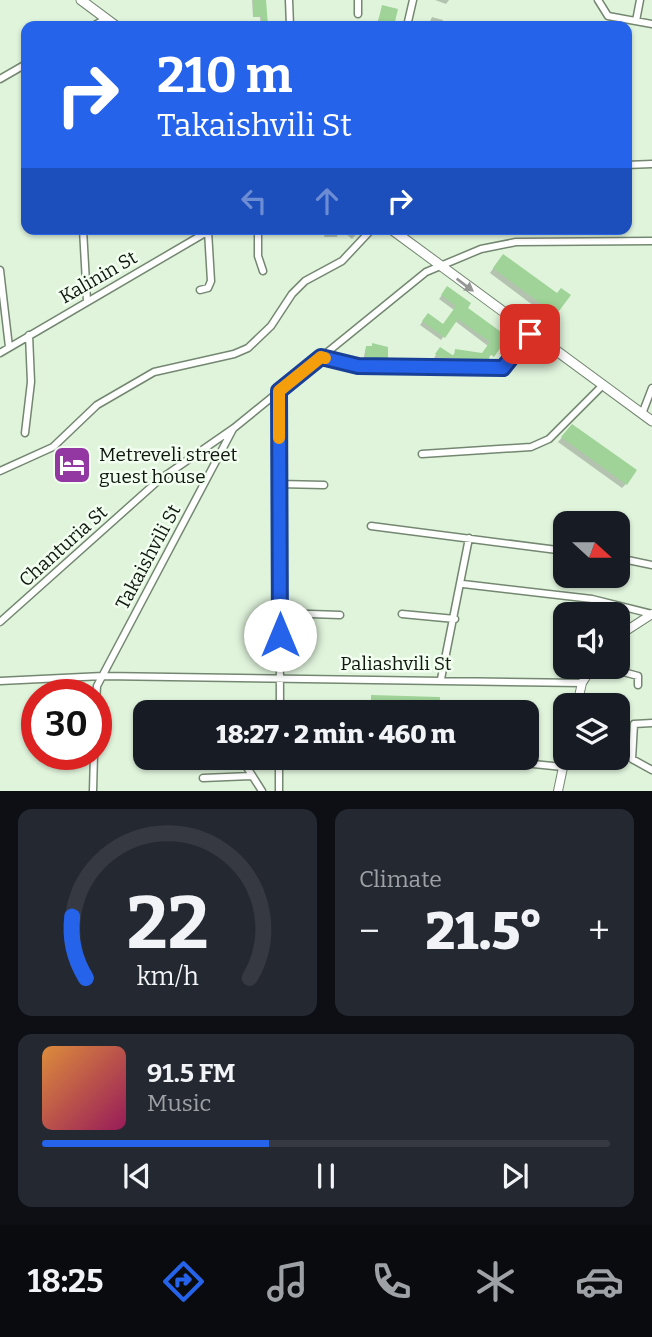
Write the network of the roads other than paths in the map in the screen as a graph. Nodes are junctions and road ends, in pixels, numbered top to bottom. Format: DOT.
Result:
graph roads {
  1 [pos="81,0"];
  2 [pos="289,0"];
  3 [pos="358,0"];
  4 [pos="413,0"];
  5 [pos="598,0"];
  6 [pos="640,0"];
  7 [pos="358,14"];
  8 [pos="608,16"];
  9 [pos="106,19"];
  10 [pos="102,21"];
  11 [pos="109,21"];
  12 [pos="290,21"];
  13 [pos="408,21"];
  14 [pos="607,21"];
  15 [pos="636,21"];
  16 [pos="652,23"];
  17 [pos="21,68"];
  18 [pos="0,79"];
  19 [pos="652,164"];
  20 [pos="632,165"];
  21 [pos="83,235"];
  22 [pos="201,235"];
  23 [pos="210,235"];
  24 [pos="258,235"];
  25 [pos="366,235"];
  26 [pos="399,235"];
  27 [pos="652,241"];
  28 [pos="439,265"];
  29 [pos="0,270"];
  30 [pos="263,271"];
  31 [pos="200,290"];
  32 [pos="87,301"];
  33 [pos="530,334"];
  34 [pos="29,335"];
  35 [pos="9,348"];
  36 [pos="0,353"];
  37 [pos="321,357"];
  38 [pos="603,386"];
  39 [pos="652,388"];
  40 [pos="279,391"];
  41 [pos="642,414"];
  42 [pos="652,421"];
  43 [pos="234,428"];
  44 [pos="25,433"];
  45 [pos="422,454"];
  46 [pos="0,471"];
  47 [pos="279,484"];
  48 [pos="324,485"];
  49 [pos="372,526"];
  50 [pos="469,538"];
  51 [pos="553,549"];
  52 [pos="630,560"];
  53 [pos="652,565"];
  54 [pos="463,584"];
  55 [pos="280,613"];
  56 [pos="402,614"];
  57 [pos="652,614"];
  58 [pos="340,615"];
  59 [pos="455,619"];
  60 [pos="0,622"];
  61 [pos="630,628"];
  62 [pos="630,673"];
  63 [pos="103,676"];
  64 [pos="281,678"];
  65 [pos="101,679"];
  66 [pos="441,679"];
  67 [pos="584,679"];
  68 [pos="0,681"];
  69 [pos="582,683"];
  70 [pos="638,685"];
  71 [pos="580,693"];
  72 [pos="280,700"];
  73 [pos="652,723"];
  74 [pos="94,770"];
  75 [pos="248,770"];
  76 [pos="279,770"];
  77 [pos="562,770"];
  78 [pos="652,770"];
  79 [pos="251,776"];
  80 [pos="203,778"];
  81 [pos="93,791"];
  82 [pos="262,791"];
  83 [pos="279,791"];
  84 [pos="558,791"];
  1 -- 9 [label="main road"];
  2 -- 12 [label="street"];
  3 -- 7 [label="street"];
  4 -- 13 [label="street"];
  5 -- 8 [label="street"];
  6 -- 15 [label="street"];
  8 -- 14 [label="street"];
  8 -- 15 [label="street"];
  9 -- 10 [label="street"];
  9 -- 11 [label="main road"];
  15 -- 16 [label="street"];
  17 -- 18 [label="street"];
  19 -- 20 [label="street"];
  21 -- 32 [label="street"];
  22 -- 32 [label="street, Kalinin St"];
  23 -- 31 [label="street"];
  24 -- 30 [label="street"];
  25 -- 46 [label="street"];
  26 -- 28 [label="main road"];
  27 -- 28 [label="street"];
  28 -- 33 [label="main road, one-way"];
  28 -- 37 [label="street"];
  29 -- 35 [label="street"];
  32 -- 34 [label="street, Kalinin St"];
  33 -- 37 [label="street"];
  33 -- 38 [label="main road"];
  34 -- 35 [label="street, Kalinin St"];
  34 -- 44 [label="street"];
  35 -- 36 [label="street, Kalinin St"];
  37 -- 40 [label="street"];
  38 -- 41 [label="main road"];
  38 -- 45 [label="street"];
  39 -- 41 [label="street"];
  40 -- 43 [label="street, Chanturia St"];
  40 -- 47 [label="street"];
  41 -- 42 [label="main road"];
  43 -- 60 [label="street, Chanturia St"];
  43 -- 63 [label="street, Takaishvili St"];
  47 -- 48 [label="street"];
  47 -- 55 [label="street"];
  49 -- 50 [label="street"];
  50 -- 51 [label="street"];
  50 -- 54 [label="street"];
  52 -- 53 [label="street"];
  54 -- 57 [label="street"];
  54 -- 59 [label="street"];
  55 -- 58 [label="street"];
  55 -- 64 [label="street"];
  56 -- 59 [label="street"];
  57 -- 61 [label="street"];
  59 -- 66 [label="street"];
  62 -- 70 [label="street"];
  63 -- 64 [label="street, Paliashvili St"];
  63 -- 65 [label="street, Takaishvili St"];
  63 -- 68 [label="street, Paliashvili St"];
  64 -- 66 [label="street, Paliashvili St"];
  64 -- 72 [label="street"];
  66 -- 69 [label="street, Paliashvili St"];
  67 -- 69 [label="street"];
  69 -- 71 [label="street"];
  73 -- 78 [label="street"];
  74 -- 81 [label="street"];
  75 -- 79 [label="street"];
  76 -- 83 [label="street"];
  77 -- 84 [label="street"];
  79 -- 80 [label="street"];
  79 -- 82 [label="street"];
}
